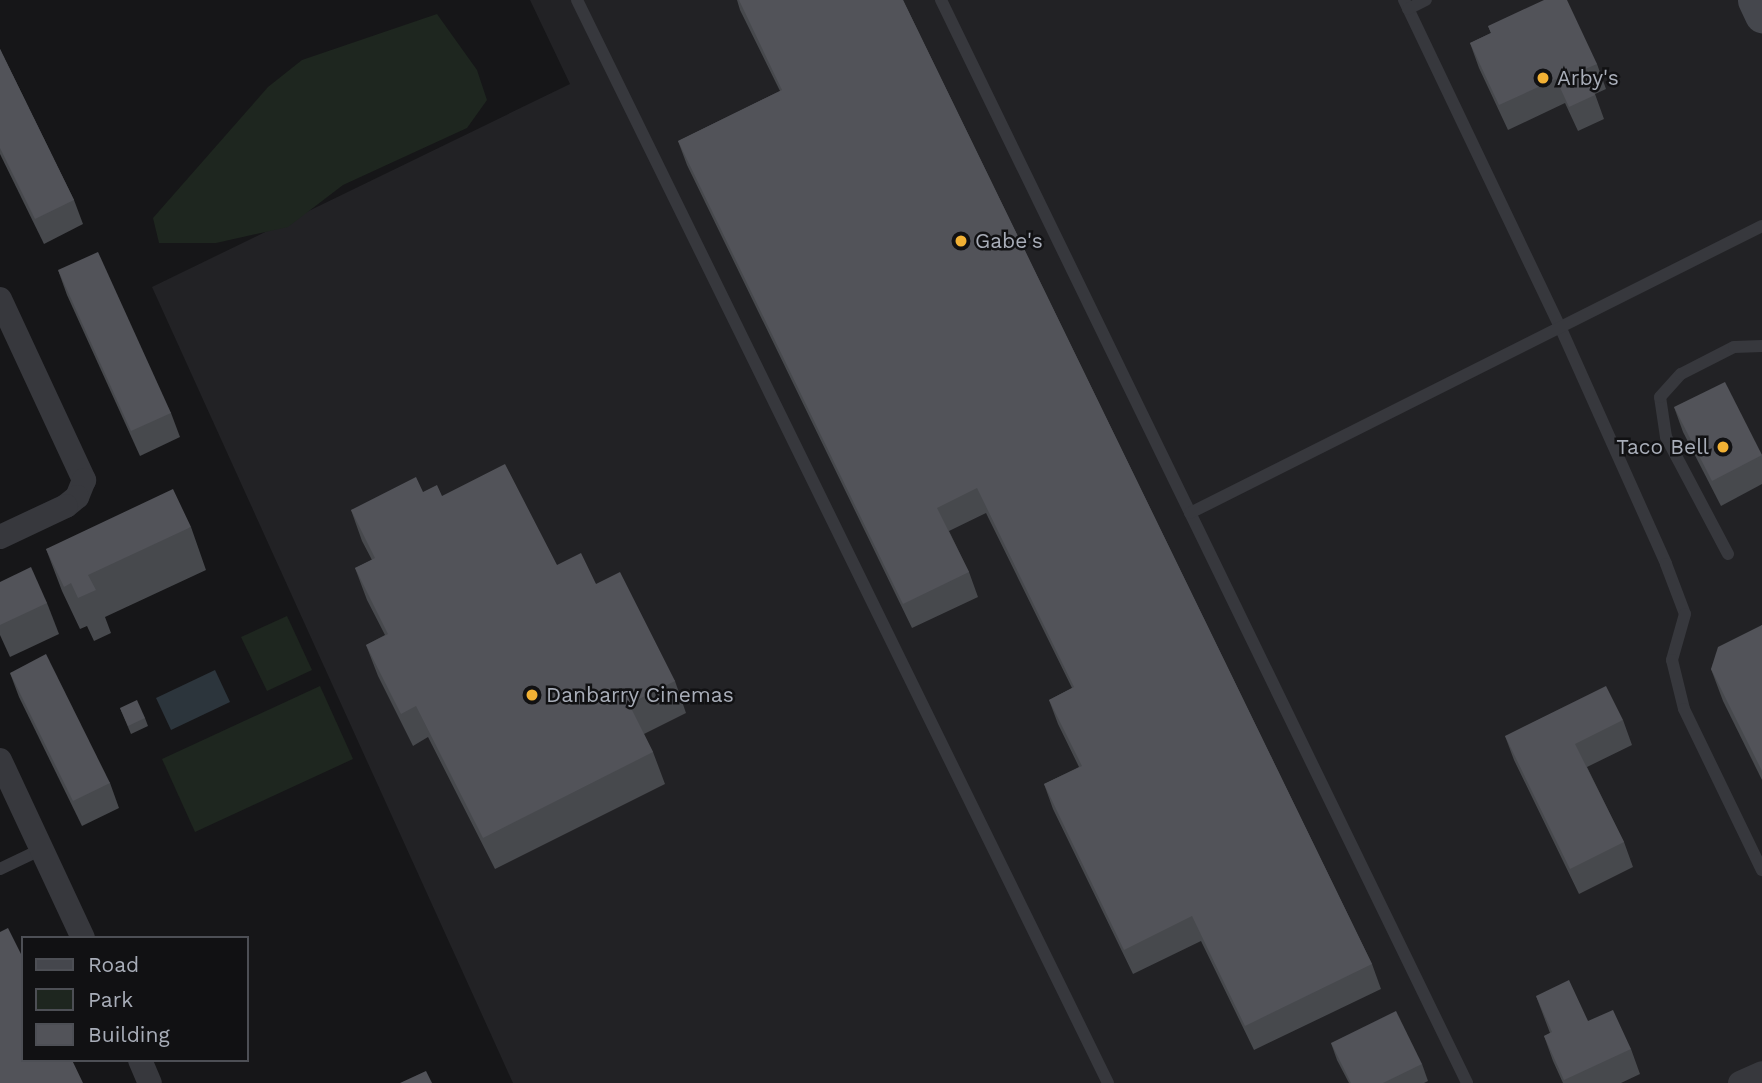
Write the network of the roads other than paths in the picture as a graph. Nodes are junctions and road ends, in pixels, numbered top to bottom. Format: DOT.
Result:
graph roads {
  1 [pos="577,0"];
  2 [pos="941,0"];
  3 [pos="1426,0"];
  4 [pos="1755,0"];
  5 [pos="1406,4"];
  6 [pos="1762,15"];
  7 [pos="1762,226"];
  8 [pos="0,299"];
  9 [pos="1562,331"];
  10 [pos="1762,346"];
  11 [pos="1190,513"];
  12 [pos="0,537"];
  13 [pos="1728,554"];
  14 [pos="0,760"];
  15 [pos="42,849"];
  16 [pos="0,869"];
  17 [pos="1762,870"];
  18 [pos="82,936"];
  19 [pos="141,1062"];
  20 [pos="1762,1073"];
  21 [pos="150,1083"];
  22 [pos="1108,1083"];
  23 [pos="1468,1083"];
  24 [pos="1740,1083"];
  1 -- 22 [label="lane"];
  2 -- 11 [label="lane"];
  3 -- 5 [label="lane"];
  4 -- 6 [label="main road"];
  5 -- 9 [label="lane"];
  7 -- 9 [label="lane"];
  8 -- 12 [label="street"];
  9 -- 11 [label="lane"];
  9 -- 17 [label="lane"];
  10 -- 13 [label="lane"];
  11 -- 23 [label="lane"];
  14 -- 15 [label="street"];
  15 -- 16 [label="lane"];
  15 -- 18 [label="street"];
  19 -- 21 [label="street"];
  20 -- 24 [label="street"];
}
